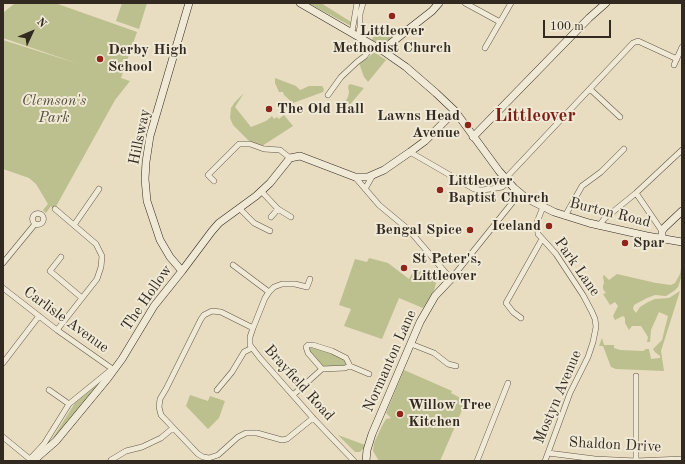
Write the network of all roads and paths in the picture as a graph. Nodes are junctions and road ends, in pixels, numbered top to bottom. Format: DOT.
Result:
graph roads {
  1 [pos="189,3"];
  2 [pos="300,3"];
  3 [pos="358,3"];
  4 [pos="363,3"];
  5 [pos="438,3"];
  6 [pos="465,3"];
  7 [pos="511,3"];
  8 [pos="606,3"];
  9 [pos="500,22"];
  10 [pos="355,34"];
  11 [pos="373,45"];
  12 [pos="682,46"];
  13 [pos="485,48"];
  14 [pos="383,51"];
  15 [pos="677,59"];
  16 [pos="674,65"];
  17 [pos="590,89"];
  18 [pos="328,95"];
  19 [pos="455,111"];
  20 [pos="620,117"];
  21 [pos="473,137"];
  22 [pos="624,149"];
  23 [pos="682,150"];
  24 [pos="410,152"];
  25 [pos="290,158"];
  26 [pos="373,175"];
  27 [pos="355,177"];
  28 [pos="507,180"];
  29 [pos="214,181"];
  30 [pos="99,189"];
  31 [pos="365,189"];
  32 [pos="261,191"];
  33 [pos="520,193"];
  34 [pos="636,193"];
  35 [pos="543,207"];
  36 [pos="55,209"];
  37 [pos="240,209"];
  38 [pos="278,209"];
  39 [pos="682,211"];
  40 [pos="565,216"];
  41 [pos="271,217"];
  42 [pos="291,217"];
  43 [pos="35,224"];
  44 [pos="74,225"];
  45 [pos="599,226"];
  46 [pos="270,231"];
  47 [pos="662,235"];
  48 [pos="542,239"];
  49 [pos="682,242"];
  50 [pos="61,257"];
  51 [pos="3,263"];
  52 [pos="233,265"];
  53 [pos="182,271"];
  54 [pos="310,279"];
  55 [pos="451,279"];
  56 [pos="3,288"];
  57 [pos="269,292"];
  58 [pos="82,298"];
  59 [pos="39,316"];
  60 [pos="521,318"];
  61 [pos="253,328"];
  62 [pos="57,330"];
  63 [pos="594,342"];
  64 [pos="411,344"];
  65 [pos="252,348"];
  66 [pos="3,363"];
  67 [pos="350,366"];
  68 [pos="456,366"];
  69 [pos="322,369"];
  70 [pos="113,370"];
  71 [pos="369,374"];
  72 [pos="636,376"];
  73 [pos="508,384"];
  74 [pos="49,390"];
  75 [pos="216,390"];
  76 [pos="294,395"];
  77 [pos="69,404"];
  78 [pos="313,418"];
  79 [pos="173,428"];
  80 [pos="3,437"];
  81 [pos="548,453"];
  82 [pos="206,459"];
  83 [pos="682,459"];
  84 [pos="31,460"];
  85 [pos="111,460"];
  86 [pos="354,461"];
  87 [pos="366,461"];
  88 [pos="477,461"];
  89 [pos="544,461"];
  90 [pos="636,461"];
  1 -- 53 [label="street, Hillsway"];
  2 -- 10 [label="street, Burton Road"];
  3 -- 10 [label="street"];
  4 -- 10 [label="street"];
  5 -- 14 [label="street"];
  6 -- 9 [label="street"];
  7 -- 9 [label="street"];
  8 -- 21 [label="street"];
  9 -- 13 [label="street"];
  10 -- 11 [label="street, Burton Road"];
  11 -- 14 [label="street, Burton Road"];
  11 -- 18 [label="street"];
  12 -- 15 [label="street"];
  14 -- 19 [label="street, Burton Road"];
  15 -- 16 [label="street"];
  15 -- 17 [label="street"];
  17 -- 20 [label="street"];
  17 -- 28 [label="street"];
  19 -- 21 [label="street, Burton Road"];
  19 -- 24 [label="street"];
  21 -- 28 [label="street, Burton Road"];
  22 -- 40 [label="street"];
  23 -- 34 [label="street"];
  24 -- 26 [label="street"];
  24 -- 28 [label="street"];
  25 -- 27 [label="street"];
  25 -- 29 [label="street"];
  25 -- 32 [label="street, The Hollow"];
  26 -- 27 [label="street"];
  26 -- 31 [label="street"];
  27 -- 31 [label="street"];
  28 -- 33 [label="street, Burton Road"];
  30 -- 44 [label="street"];
  31 -- 55 [label="street"];
  32 -- 37 [label="street, The Hollow"];
  32 -- 38 [label="street"];
  33 -- 35 [label="street, Burton Road"];
  33 -- 55 [label="street"];
  34 -- 45 [label="street"];
  34 -- 47 [label="street"];
  35 -- 40 [label="street, Burton Road"];
  35 -- 48 [label="street, Park Lane"];
  36 -- 44 [label="street"];
  37 -- 46 [label="street"];
  37 -- 53 [label="street, The Hollow"];
  38 -- 41 [label="street"];
  38 -- 42 [label="street"];
  39 -- 47 [label="street"];
  40 -- 45 [label="street, Burton Road"];
  43 -- 51 [label="street"];
  44 -- 58 [label="street"];
  45 -- 47 [label="street, Burton Road"];
  47 -- 49 [label="street, Burton Road"];
  48 -- 60 [label="street"];
  48 -- 63 [label="street, Park Lane"];
  50 -- 58 [label="street"];
  52 -- 57 [label="street"];
  53 -- 70 [label="street, The Hollow"];
  54 -- 57 [label="street"];
  55 -- 64 [label="street, Normanton Lane"];
  56 -- 59 [label="street, Carlisle Avenue"];
  57 -- 61 [label="street, Brayfield Road"];
  58 -- 62 [label="street"];
  59 -- 62 [label="street, Carlisle Avenue"];
  59 -- 66 [label="street"];
  61 -- 65 [label="street, Brayfield Road"];
  61 -- 79 [label="street"];
  62 -- 70 [label="street, Carlisle Avenue"];
  63 -- 81 [label="street, Mostyn Avenue"];
  64 -- 68 [label="street"];
  64 -- 87 [label="street, Normanton Lane"];
  65 -- 75 [label="street"];
  65 -- 76 [label="street, Brayfield Road"];
  67 -- 69 [label="street"];
  67 -- 69 [label="street"];
  67 -- 71 [label="street"];
  69 -- 76 [label="street"];
  70 -- 77 [label="street"];
  70 -- 84 [label="street, The Hollow"];
  72 -- 90 [label="street"];
  73 -- 88 [label="street"];
  74 -- 77 [label="street"];
  76 -- 78 [label="street, Brayfield Road"];
  77 -- 84 [label="street"];
  78 -- 82 [label="street"];
  78 -- 86 [label="street, Brayfield Road"];
  79 -- 82 [label="street"];
  79 -- 85 [label="street"];
  80 -- 84 [label="street"];
  81 -- 89 [label="street, Mostyn Avenue"];
  81 -- 90 [label="street, Shaldon Drive"];
  83 -- 90 [label="street, Shaldon Drive"];
}
